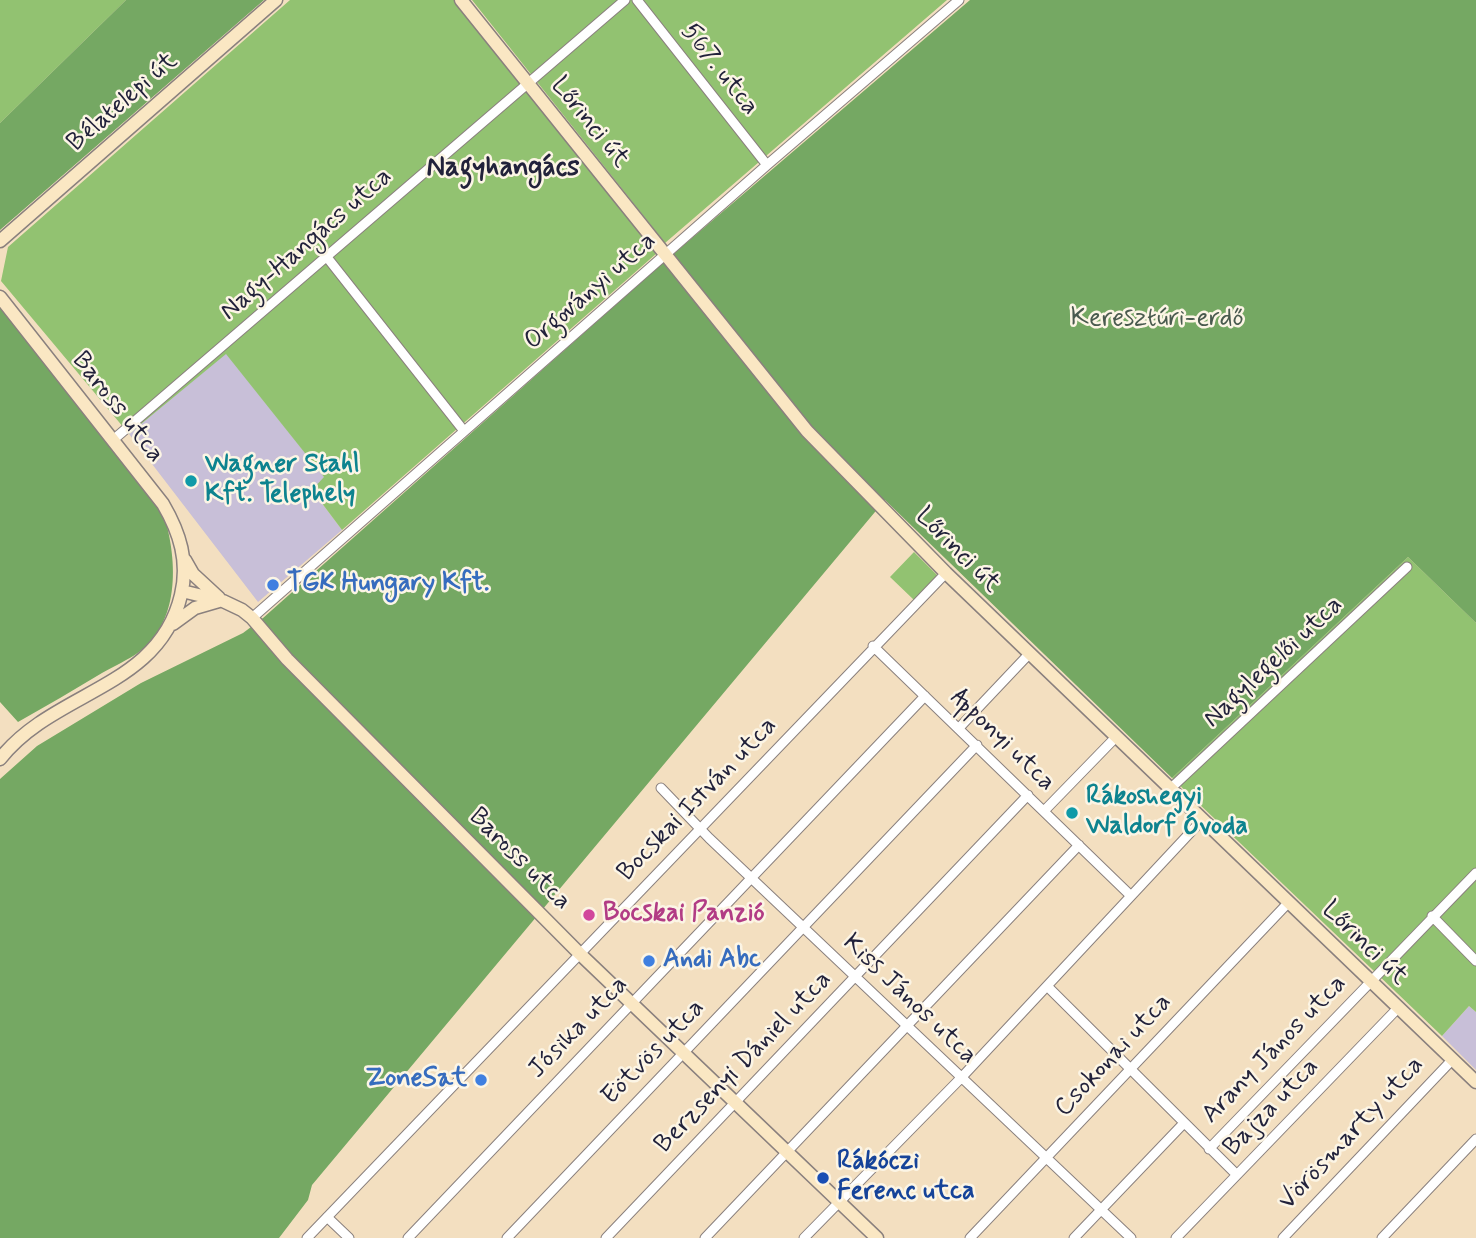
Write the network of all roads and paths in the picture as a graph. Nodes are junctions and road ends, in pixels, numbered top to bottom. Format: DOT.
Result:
graph roads {
  1 [pos="276,0"];
  2 [pos="461,0"];
  3 [pos="625,0"];
  4 [pos="637,0"];
  5 [pos="959,0"];
  6 [pos="527,82"];
  7 [pos="767,165"];
  8 [pos="0,241"];
  9 [pos="666,254"];
  10 [pos="326,256"];
  11 [pos="0,297"];
  12 [pos="464,431"];
  13 [pos="113,440"];
  14 [pos="183,556"];
  15 [pos="1407,568"];
  16 [pos="946,573"];
  17 [pos="183,591"];
  18 [pos="223,601"];
  19 [pos="252,618"];
  20 [pos="173,624"];
  21 [pos="873,646"];
  22 [pos="1030,654"];
  23 [pos="925,696"];
  24 [pos="959,728"];
  25 [pos="1116,737"];
  26 [pos="977,745"];
  27 [pos="0,759"];
  28 [pos="661,788"];
  29 [pos="1170,789"];
  30 [pos="1028,795"];
  31 [pos="1044,811"];
  32 [pos="1202,820"];
  33 [pos="700,828"];
  34 [pos="1079,845"];
  35 [pos="1476,873"];
  36 [pos="751,877"];
  37 [pos="1130,895"];
  38 [pos="1288,903"];
  39 [pos="1433,916"];
  40 [pos="804,928"];
  41 [pos="580,954"];
  42 [pos="1476,961"];
  43 [pos="855,977"];
  44 [pos="1371,981"];
  45 [pos="1047,986"];
  46 [pos="632,1003"];
  47 [pos="1398,1008"];
  48 [pos="906,1027"];
  49 [pos="683,1052"];
  50 [pos="1452,1060"];
  51 [pos="1130,1068"];
  52 [pos="961,1078"];
  53 [pos="1476,1082"];
  54 [pos="735,1102"];
  55 [pos="1184,1123"];
  56 [pos="1476,1139"];
  57 [pos="1209,1149"];
  58 [pos="787,1152"];
  59 [pos="1046,1158"];
  60 [pos="1237,1174"];
  61 [pos="839,1202"];
  62 [pos="1101,1210"];
  63 [pos="327,1217"];
  64 [pos="307,1238"];
  65 [pos="349,1238"];
  66 [pos="408,1238"];
  67 [pos="507,1238"];
  68 [pos="606,1238"];
  69 [pos="705,1238"];
  70 [pos="804,1238"];
  71 [pos="877,1238"];
  72 [pos="970,1238"];
  73 [pos="1074,1238"];
  74 [pos="1131,1238"];
  75 [pos="1176,1238"];
  76 [pos="1283,1238"];
  77 [pos="1382,1238"];
  1 -- 8 [label="street, Bélatelepi út"];
  2 -- 6 [label="street, Lőrinci út"];
  3 -- 6 [label="street, Nagy-Hangács utca"];
  4 -- 7 [label="street, 567. utca"];
  5 -- 7 [label="street, Orgoványi utca"];
  6 -- 9 [label="street, Lőrinci út"];
  6 -- 10 [label="street, Nagy-Hangács utca"];
  7 -- 9 [label="street, Orgoványi utca"];
  9 -- 12 [label="street, Orgoványi utca"];
  9 -- 16 [label="street, Lőrinci út"];
  10 -- 12 [label="street"];
  10 -- 13 [label="street, Nagy-Hangács utca"];
  11 -- 13 [label="street, Baross utca"];
  12 -- 19 [label="street, Orgoványi utca"];
  13 -- 14 [label="street, Baross utca"];
  14 -- 17 [label="street, Baross utca"];
  14 -- 18 [label="street, Baross utca"];
  15 -- 29 [label="street, Nagylegelői utca"];
  16 -- 21 [label="street, Bocskai István utca"];
  16 -- 22 [label="street, Lőrinci út"];
  17 -- 18 [label="street, Baross utca"];
  17 -- 20 [label="street"];
  18 -- 19 [label="street, Baross utca"];
  18 -- 20 [label="street"];
  19 -- 41 [label="street, Baross utca"];
  20 -- 27 [label="street"];
  21 -- 23 [label="street, Apponyi utca"];
  21 -- 33 [label="street, Bocskai István utca"];
  22 -- 24 [label="street"];
  22 -- 25 [label="street, Lőrinci út"];
  23 -- 24 [label="street, Apponyi utca"];
  23 -- 36 [label="street, Jósika utca"];
  24 -- 26 [label="street, Apponyi utca"];
  25 -- 29 [label="street, Lőrinci út"];
  25 -- 31 [label="street"];
  26 -- 30 [label="street, Apponyi utca"];
  26 -- 40 [label="street, Eötvös utca"];
  28 -- 33 [label="street, Kiss János utca"];
  29 -- 32 [label="street, Lőrinci út"];
  30 -- 31 [label="street, Apponyi utca"];
  30 -- 43 [label="street, Berzsenyi Dániel utca"];
  31 -- 34 [label="street, Apponyi utca"];
  32 -- 37 [label="street"];
  32 -- 38 [label="street, Lőrinci út"];
  33 -- 36 [label="street, Kiss János utca"];
  33 -- 41 [label="street, Bocskai István utca"];
  34 -- 37 [label="street, Apponyi utca"];
  34 -- 48 [label="street"];
  35 -- 39 [label="street, Arany János utca"];
  36 -- 40 [label="street, Kiss János utca"];
  36 -- 46 [label="street, Jósika utca"];
  37 -- 45 [label="street"];
  38 -- 44 [label="street, Lőrinci út"];
  38 -- 51 [label="street, Csokonai utca"];
  39 -- 42 [label="street"];
  39 -- 44 [label="street, Arany János utca"];
  40 -- 43 [label="street, Kiss János utca"];
  40 -- 49 [label="street, Eötvös utca"];
  41 -- 46 [label="street, Baross utca"];
  41 -- 63 [label="street, Bocskai István utca"];
  43 -- 48 [label="street, Kiss János utca"];
  43 -- 54 [label="street, Berzsenyi Dániel utca"];
  44 -- 47 [label="street, Lőrinci út"];
  44 -- 57 [label="street, Arany János utca"];
  45 -- 51 [label="street"];
  45 -- 52 [label="street"];
  46 -- 49 [label="street, Baross utca"];
  46 -- 66 [label="street, Jósika utca"];
  47 -- 50 [label="street, Lőrinci út"];
  47 -- 60 [label="street, Bajza utca"];
  48 -- 52 [label="street, Kiss János utca"];
  48 -- 58 [label="street"];
  49 -- 54 [label="street, Baross utca"];
  49 -- 67 [label="street, Eötvös utca"];
  50 -- 53 [label="street, Lőrinci út"];
  50 -- 76 [label="street, Vörösmarty utca"];
  51 -- 55 [label="street"];
  51 -- 59 [label="street, Csokonai utca"];
  52 -- 59 [label="street, Kiss János utca"];
  52 -- 61 [label="street"];
  54 -- 58 [label="street, Baross utca"];
  54 -- 68 [label="street, Berzsenyi Dániel utca"];
  55 -- 57 [label="street"];
  55 -- 62 [label="street"];
  56 -- 77 [label="street"];
  57 -- 60 [label="street"];
  58 -- 61 [label="street, Baross utca"];
  58 -- 69 [label="street"];
  59 -- 62 [label="street, Kiss János utca"];
  59 -- 72 [label="street, Csokonai utca"];
  60 -- 75 [label="street, Bajza utca"];
  61 -- 70 [label="street"];
  61 -- 71 [label="street, Baross utca"];
  62 -- 73 [label="street"];
  62 -- 74 [label="street, Kiss János utca"];
  63 -- 64 [label="street, Bocskai István utca"];
  63 -- 65 [label="street"];
}
